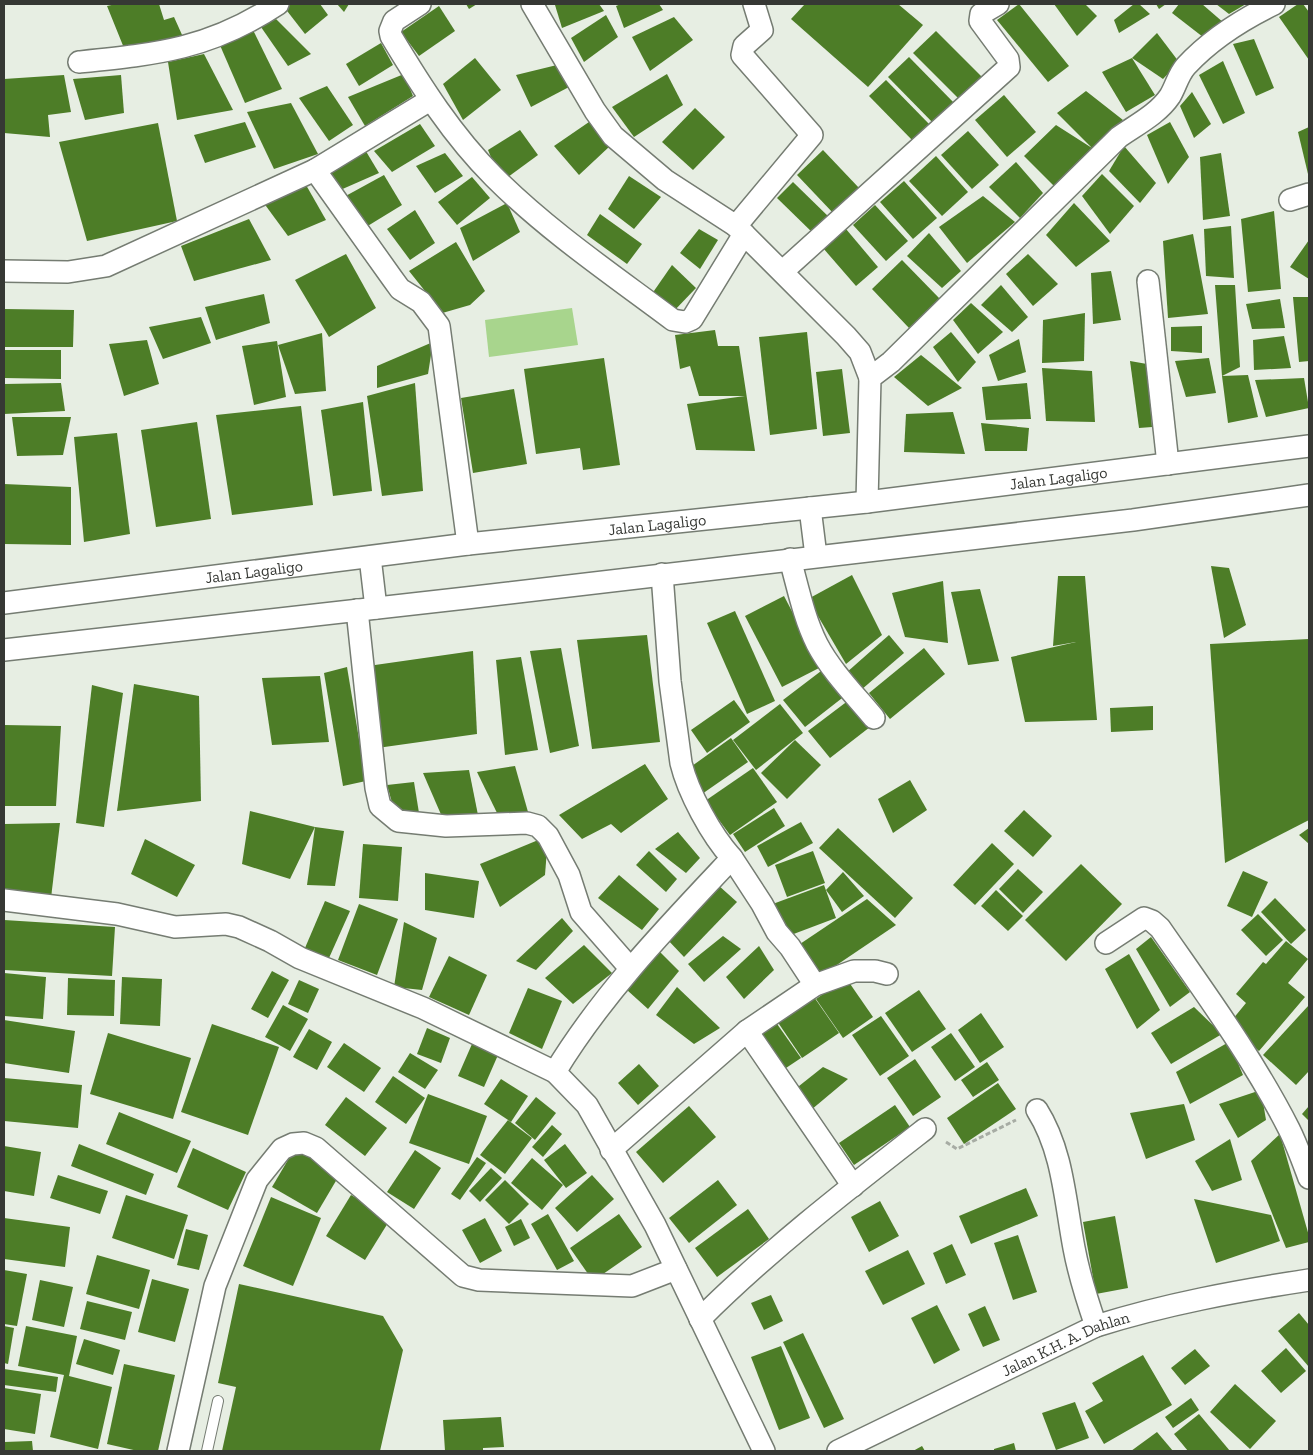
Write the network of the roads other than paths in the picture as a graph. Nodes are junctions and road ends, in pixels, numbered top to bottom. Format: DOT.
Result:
graph roads {
  1 [pos="278,4"];
  2 [pos="420,4"];
  3 [pos="532,4"];
  4 [pos="754,4"];
  5 [pos="998,4"];
  6 [pos="1274,4"];
  7 [pos="79,62"];
  8 [pos="430,100"];
  9 [pos="315,170"];
  10 [pos="740,230"];
  11 [pos="4,271"];
  12 [pos="783,271"];
  13 [pos="1148,281"];
  14 [pos="870,378"];
  15 [pos="1309,446"];
  16 [pos="1168,464"];
  17 [pos="1309,495"];
  18 [pos="867,502"];
  19 [pos="810,508"];
  20 [pos="468,544"];
  21 [pos="816,556"];
  22 [pos="370,557"];
  23 [pos="790,559"];
  24 [pos="662,574"];
  25 [pos="4,603"];
  26 [pos="367,609"];
  27 [pos="4,650"];
  28 [pos="874,718"];
  29 [pos="732,858"];
  30 [pos="4,900"];
  31 [pos="1106,943"];
  32 [pos="630,968"];
  33 [pos="886,974"];
  34 [pos="815,985"];
  35 [pos="747,1031"];
  36 [pos="555,1072"];
  37 [pos="1037,1110"];
  38 [pos="926,1129"];
  39 [pos="611,1150"];
  40 [pos="1309,1178"];
  41 [pos="853,1186"];
  42 [pos="676,1269"];
  43 [pos="1309,1280"];
  44 [pos="700,1320"];
  45 [pos="1096,1326"];
  46 [pos="218,1401"];
  47 [pos="178,1451"];
  48 [pos="207,1451"];
  49 [pos="764,1451"];
  50 [pos="838,1451"];
  1 -- 7 [label="street"];
  2 -- 8 [label="street"];
  3 -- 10 [label="street"];
  4 -- 10 [label="street"];
  5 -- 12 [label="street"];
  6 -- 14 [label="street"];
  8 -- 9 [label="street"];
  8 -- 10 [label="street"];
  9 -- 11 [label="street"];
  9 -- 20 [label="street"];
  10 -- 12 [label="street"];
  12 -- 14 [label="street"];
  13 -- 16 [label="street"];
  14 -- 18 [label="street"];
  15 -- 16 [label="street, Jalan Lagaligo"];
  16 -- 18 [label="street, Jalan Lagaligo"];
  17 -- 21 [label="street"];
  18 -- 19 [label="street, Jalan Lagaligo"];
  19 -- 20 [label="street, Jalan Lagaligo"];
  19 -- 21 [label="street"];
  20 -- 22 [label="street, Jalan Lagaligo"];
  21 -- 23 [label="street"];
  22 -- 25 [label="street, Jalan Lagaligo"];
  22 -- 26 [label="street"];
  23 -- 24 [label="street"];
  23 -- 28 [label="street"];
  24 -- 26 [label="street"];
  24 -- 29 [label="street"];
  26 -- 27 [label="street"];
  26 -- 32 [label="street"];
  29 -- 32 [label="street"];
  29 -- 34 [label="street"];
  30 -- 36 [label="street"];
  31 -- 40 [label="street"];
  32 -- 36 [label="street"];
  33 -- 34 [label="street"];
  34 -- 35 [label="street"];
  35 -- 39 [label="street"];
  35 -- 41 [label="street"];
  36 -- 39 [label="street"];
  37 -- 45 [label="street"];
  38 -- 41 [label="street"];
  39 -- 42 [label="street"];
  41 -- 44 [label="street"];
  42 -- 44 [label="street"];
  42 -- 47 [label="street"];
  43 -- 45 [label="street, Jalan K.H. A. Dahlan"];
  44 -- 49 [label="street"];
  45 -- 50 [label="street, Jalan K.H. A. Dahlan"];
  46 -- 48 [label="lane"];
}
